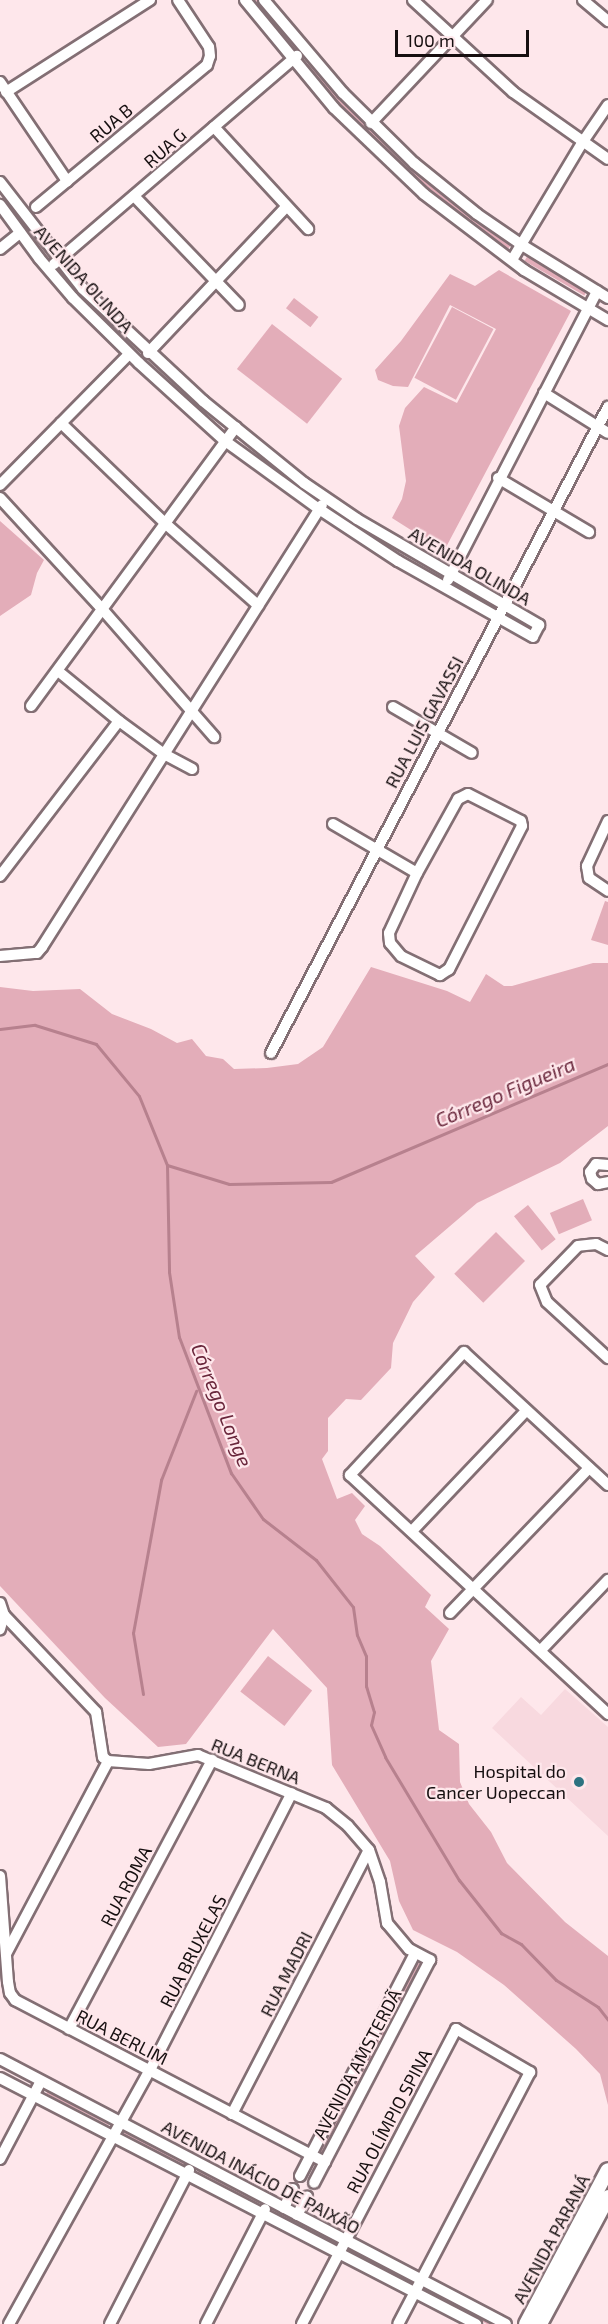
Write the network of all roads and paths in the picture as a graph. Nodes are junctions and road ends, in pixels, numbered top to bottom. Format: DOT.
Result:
graph roads {
  1 [pos="150,0"];
  2 [pos="245,0"];
  3 [pos="264,0"];
  4 [pos="413,0"];
  5 [pos="487,0"];
  6 [pos="583,0"];
  7 [pos="180,1"];
  8 [pos="608,21"];
  9 [pos="452,38"];
  10 [pos="304,50"];
  11 [pos="292,60"];
  12 [pos="0,82"];
  13 [pos="6,92"];
  14 [pos="608,105"];
  15 [pos="371,123"];
  16 [pos="214,127"];
  17 [pos="582,142"];
  18 [pos="608,159"];
  19 [pos="68,181"];
  20 [pos="2,189"];
  21 [pos="134,196"];
  22 [pos="0,205"];
  23 [pos="36,207"];
  24 [pos="286,207"];
  25 [pos="308,229"];
  26 [pos="20,233"];
  27 [pos="522,245"];
  28 [pos="0,249"];
  29 [pos="59,260"];
  30 [pos="512,261"];
  31 [pos="48,269"];
  32 [pos="215,281"];
  33 [pos="597,291"];
  34 [pos="608,298"];
  35 [pos="238,305"];
  36 [pos="588,308"];
  37 [pos="608,320"];
  38 [pos="148,353"];
  39 [pos="129,354"];
  40 [pos="186,386"];
  41 [pos="544,393"];
  42 [pos="177,398"];
  43 [pos="608,407"];
  44 [pos="61,423"];
  45 [pos="236,427"];
  46 [pos="597,427"];
  47 [pos="608,433"];
  48 [pos="225,441"];
  49 [pos="498,478"];
  50 [pos="0,486"];
  51 [pos="326,497"];
  52 [pos="0,498"];
  53 [pos="320,509"];
  54 [pos="554,511"];
  55 [pos="166,524"];
  56 [pos="589,532"];
  57 [pos="451,574"];
  58 [pos="445,585"];
  59 [pos="258,605"];
  60 [pos="504,605"];
  61 [pos="104,610"];
  62 [pos="498,616"];
  63 [pos="58,670"];
  64 [pos="31,706"];
  65 [pos="393,707"];
  66 [pos="191,711"];
  67 [pos="119,720"];
  68 [pos="437,732"];
  69 [pos="214,737"];
  70 [pos="472,753"];
  71 [pos="164,754"];
  72 [pos="192,769"];
  73 [pos="333,824"];
  74 [pos="607,825"];
  75 [pos="376,849"];
  76 [pos="417,873"];
  77 [pos="0,876"];
  78 [pos="608,891"];
  79 [pos="0,956"];
  80 [pos="271,1053"];
  81 [pos="608,1165"];
  82 [pos="608,1182"];
  83 [pos="608,1250"];
  84 [pos="608,1358"];
  85 [pos="526,1411"];
  86 [pos="589,1468"];
  87 [pos="608,1485"];
  88 [pos="412,1531"];
  89 [pos="608,1580"];
  90 [pos="474,1589"];
  91 [pos="0,1603"];
  92 [pos="450,1613"];
  93 [pos="4,1615"];
  94 [pos="0,1629"];
  95 [pos="541,1650"];
  96 [pos="607,1712"];
  97 [pos="212,1760"];
  98 [pos="108,1761"];
  99 [pos="292,1793"];
  100 [pos="369,1850"];
  101 [pos="0,1876"];
  102 [pos="415,1953"];
  103 [pos="6,1954"];
  104 [pos="430,1960"];
  105 [pos="69,2029"];
  106 [pos="0,2059"];
  107 [pos="150,2070"];
  108 [pos="0,2078"];
  109 [pos="41,2081"];
  110 [pos="33,2095"];
  111 [pos="232,2114"];
  112 [pos="122,2122"];
  113 [pos="113,2137"];
  114 [pos="310,2155"];
  115 [pos="0,2160"];
  116 [pos="194,2160"];
  117 [pos="325,2162"];
  118 [pos="608,2170"];
  119 [pos="187,2175"];
  120 [pos="300,2176"];
  121 [pos="314,2183"];
  122 [pos="293,2189"];
  123 [pos="307,2197"];
  124 [pos="608,2197"];
  125 [pos="270,2200"];
  126 [pos="284,2208"];
  127 [pos="262,2214"];
  128 [pos="297,2215"];
  129 [pos="346,2240"];
  130 [pos="339,2254"];
  131 [pos="422,2280"];
  132 [pos="414,2293"];
  133 [pos="9,2324"];
  134 [pos="110,2324"];
  135 [pos="206,2324"];
  136 [pos="302,2324"];
  137 [pos="398,2324"];
  138 [pos="476,2324"];
  139 [pos="506,2324"];
  140 [pos="526,2324"];
  141 [pos="540,2324"];
  1 -- 13 [label="street"];
  2 -- 11 [label="street"];
  3 -- 10 [label="street"];
  4 -- 9 [label="street"];
  5 -- 9 [label="street"];
  6 -- 8 [label="street"];
  7 -- 19 [label="street, RUA B"];
  9 -- 15 [label="street"];
  9 -- 17 [label="street"];
  10 -- 11 [label="street, RUA G"];
  10 -- 15 [label="street"];
  11 -- 16 [label="street, RUA G"];
  11 -- 30 [label="street"];
  12 -- 13 [label="street"];
  13 -- 19 [label="street"];
  14 -- 17 [label="street"];
  15 -- 27 [label="street"];
  16 -- 21 [label="street, RUA G"];
  16 -- 24 [label="street"];
  17 -- 18 [label="street"];
  17 -- 27 [label="street"];
  19 -- 23 [label="street, RUA B"];
  20 -- 29 [label="street, AVENIDA OLINDA"];
  21 -- 29 [label="street, RUA G"];
  21 -- 32 [label="street"];
  22 -- 26 [label="street, AVENIDA OLINDA"];
  24 -- 25 [label="street"];
  24 -- 32 [label="street"];
  26 -- 28 [label="street"];
  26 -- 31 [label="street, AVENIDA OLINDA"];
  27 -- 30 [label="street"];
  27 -- 33 [label="street"];
  29 -- 31 [label="street, RUA G"];
  29 -- 38 [label="street, AVENIDA OLINDA"];
  30 -- 36 [label="street"];
  31 -- 39 [label="street, AVENIDA OLINDA"];
  32 -- 35 [label="street"];
  32 -- 38 [label="street"];
  33 -- 34 [label="street"];
  33 -- 36 [label="street"];
  36 -- 37 [label="street"];
  36 -- 41 [label="street"];
  38 -- 40 [label="street, AVENIDA OLINDA"];
  39 -- 42 [label="street, AVENIDA OLINDA"];
  39 -- 44 [label="street"];
  40 -- 42 [label="street"];
  40 -- 45 [label="street, AVENIDA OLINDA"];
  41 -- 46 [label="street"];
  41 -- 49 [label="street"];
  42 -- 48 [label="street, AVENIDA OLINDA"];
  43 -- 46 [label="street, RUA LUIS GAVASSI"];
  44 -- 50 [label="street"];
  44 -- 55 [label="street"];
  45 -- 48 [label="street"];
  45 -- 51 [label="street, AVENIDA OLINDA"];
  46 -- 47 [label="street"];
  46 -- 54 [label="street, RUA LUIS GAVASSI"];
  48 -- 53 [label="street, AVENIDA OLINDA"];
  48 -- 55 [label="street"];
  49 -- 54 [label="street"];
  49 -- 57 [label="street"];
  51 -- 53 [label="street"];
  51 -- 57 [label="street, AVENIDA OLINDA"];
  52 -- 61 [label="street"];
  53 -- 58 [label="street, AVENIDA OLINDA"];
  53 -- 59 [label="street"];
  54 -- 56 [label="street"];
  54 -- 60 [label="street, RUA LUIS GAVASSI"];
  55 -- 59 [label="street"];
  55 -- 61 [label="street"];
  57 -- 58 [label="street"];
  57 -- 60 [label="street, AVENIDA OLINDA"];
  58 -- 62 [label="street, AVENIDA OLINDA"];
  59 -- 66 [label="street"];
  60 -- 62 [label="street, RUA LUIS GAVASSI"];
  60 -- 62 [label="street, AVENIDA OLINDA"];
  61 -- 63 [label="street"];
  61 -- 66 [label="street"];
  62 -- 68 [label="street, RUA LUIS GAVASSI"];
  63 -- 64 [label="street"];
  63 -- 67 [label="street"];
  65 -- 68 [label="street"];
  66 -- 69 [label="street"];
  66 -- 71 [label="street"];
  67 -- 71 [label="street"];
  67 -- 77 [label="street"];
  68 -- 70 [label="street"];
  68 -- 75 [label="street, RUA LUIS GAVASSI"];
  71 -- 72 [label="street"];
  71 -- 79 [label="street"];
  73 -- 75 [label="street"];
  74 -- 78 [label="street"];
  75 -- 76 [label="street"];
  75 -- 80 [label="street, RUA LUIS GAVASSI"];
  76 -- 76 [label="street"];
  81 -- 82 [label="street"];
  83 -- 84 [label="street"];
  85 -- 86 [label="street"];
  85 -- 88 [label="street"];
  85 -- 88 [label="street"];
  86 -- 87 [label="street"];
  86 -- 90 [label="street"];
  88 -- 90 [label="street"];
  89 -- 95 [label="street"];
  90 -- 92 [label="street"];
  90 -- 95 [label="street"];
  91 -- 93 [label="street"];
  93 -- 94 [label="street"];
  93 -- 98 [label="street"];
  95 -- 96 [label="street"];
  97 -- 98 [label="street, RUA BERNA"];
  97 -- 99 [label="street, RUA BERNA"];
  97 -- 105 [label="street, RUA ROMA"];
  98 -- 103 [label="street"];
  99 -- 100 [label="street, RUA BERNA"];
  99 -- 107 [label="street, RUA BRUXELAS"];
  100 -- 102 [label="street, RUA BERNA"];
  100 -- 111 [label="street, RUA MADRI"];
  101 -- 103 [label="street, RUA BERLIM"];
  102 -- 104 [label="street, RUA BERNA"];
  102 -- 114 [label="street, AVENIDA AMSTERDÃ"];
  103 -- 105 [label="street, RUA BERLIM"];
  104 -- 117 [label="street, AVENIDA AMSTERDÃ"];
  105 -- 107 [label="street, RUA BERLIM"];
  106 -- 109 [label="street, AVENIDA INÁCIO DE PAIXÃO"];
  107 -- 111 [label="street, RUA BERLIM"];
  107 -- 112 [label="street, RUA BRUXELAS"];
  108 -- 110 [label="street, AVENIDA INÁCIO DE PAIXÃO"];
  109 -- 110 [label="street"];
  109 -- 112 [label="street, AVENIDA INÁCIO DE PAIXÃO"];
  110 -- 113 [label="street, AVENIDA INÁCIO DE PAIXÃO"];
  110 -- 115 [label="street"];
  111 -- 114 [label="street, RUA BERLIM"];
  112 -- 113 [label="street, RUA BRUXELAS"];
  112 -- 116 [label="street, AVENIDA INÁCIO DE PAIXÃO"];
  113 -- 119 [label="street, AVENIDA INÁCIO DE PAIXÃO"];
  113 -- 133 [label="street, RUA BRUXELAS"];
  114 -- 117 [label="street, RUA BERLIM"];
  114 -- 120 [label="street, AVENIDA AMSTERDÃ"];
  116 -- 119 [label="street"];
  116 -- 125 [label="street, AVENIDA INÁCIO DE PAIXÃO"];
  117 -- 121 [label="street, AVENIDA AMSTERDÃ"];
  118 -- 140 [label="main road, AVENIDA PARANÁ"];
  119 -- 127 [label="street, AVENIDA INÁCIO DE PAIXÃO"];
  119 -- 134 [label="street"];
  122 -- 126 [label="street"];
  123 -- 128 [label="street"];
  124 -- 141 [label="main road, AVENIDA PARANÁ"];
  125 -- 126 [label="street, AVENIDA INÁCIO DE PAIXÃO"];
  125 -- 127 [label="street"];
  126 -- 128 [label="street, AVENIDA INÁCIO DE PAIXÃO"];
  127 -- 130 [label="street, AVENIDA INÁCIO DE PAIXÃO"];
  127 -- 135 [label="street"];
  128 -- 129 [label="street, AVENIDA INÁCIO DE PAIXÃO"];
  129 -- 130 [label="street, RUA OLÍMPIO SPINA"];
  129 -- 131 [label="street, AVENIDA INÁCIO DE PAIXÃO"];
  129 -- 131 [label="street, RUA OLÍMPIO SPINA"];
  130 -- 132 [label="street, AVENIDA INÁCIO DE PAIXÃO"];
  130 -- 136 [label="street, RUA OLÍMPIO SPINA"];
  131 -- 132 [label="street"];
  131 -- 139 [label="street, AVENIDA INÁCIO DE PAIXÃO"];
  132 -- 137 [label="street"];
  132 -- 138 [label="street, AVENIDA INÁCIO DE PAIXÃO"];
}
